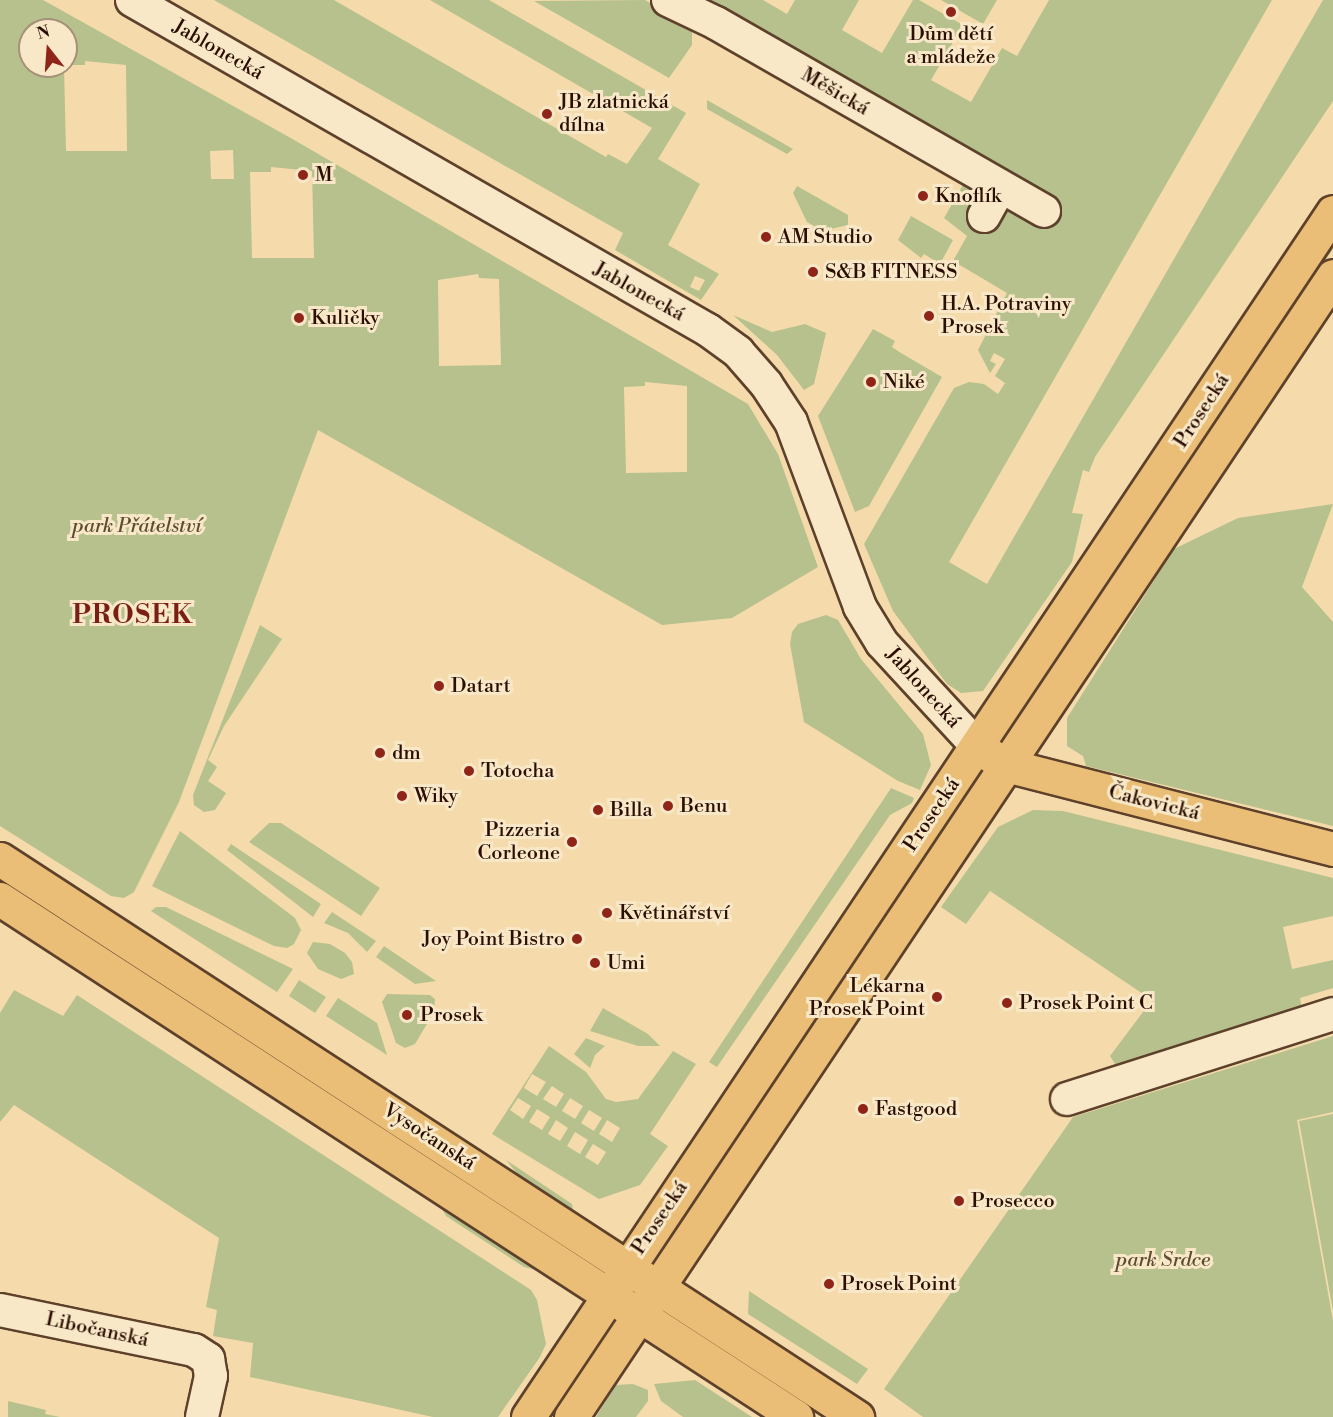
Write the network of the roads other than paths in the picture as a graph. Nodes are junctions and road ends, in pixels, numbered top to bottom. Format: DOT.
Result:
graph roads {
  1 [pos="132,0"];
  2 [pos="669,0"];
  3 [pos="1000,187"];
  4 [pos="1044,211"];
  5 [pos="1333,212"];
  6 [pos="984,216"];
  7 [pos="1333,276"];
  8 [pos="978,747"];
  9 [pos="1006,765"];
  10 [pos="1333,849"];
  11 [pos="0,859"];
  12 [pos="0,899"];
  13 [pos="1333,1014"];
  14 [pos="1067,1099"];
  15 [pos="627,1266"];
  16 [pos="660,1287"];
  17 [pos="609,1297"];
  18 [pos="0,1310"];
  19 [pos="640,1317"];
  20 [pos="202,1417"];
  21 [pos="528,1417"];
  22 [pos="571,1417"];
  23 [pos="796,1417"];
  24 [pos="857,1417"];
  1 -- 8 [label="street, Jablonecká"];
  2 -- 3 [label="street, Měšická"];
  3 -- 4 [label="street, Měšická"];
  3 -- 6 [label="street"];
  5 -- 8 [label="main road, Prosecká"];
  7 -- 9 [label="main road, Prosecká"];
  8 -- 9 [label="main road, Čakovická"];
  8 -- 15 [label="main road, Prosecká"];
  9 -- 10 [label="main road, Čakovická"];
  9 -- 16 [label="main road, Prosecká"];
  11 -- 15 [label="main road, Vysočanská"];
  12 -- 17 [label="main road, Vysočanská"];
  13 -- 14 [label="street"];
  15 -- 16 [label="main road, Vysočanská"];
  15 -- 17 [label="main road, Prosecká"];
  16 -- 19 [label="main road, Prosecká"];
  16 -- 24 [label="main road, Vysočanská"];
  17 -- 19 [label="main road, Vysočanská"];
  17 -- 21 [label="main road, Prosecká"];
  18 -- 20 [label="street, Libočanská"];
  19 -- 22 [label="main road, Prosecká"];
  19 -- 23 [label="main road, Vysočanská"];
}
